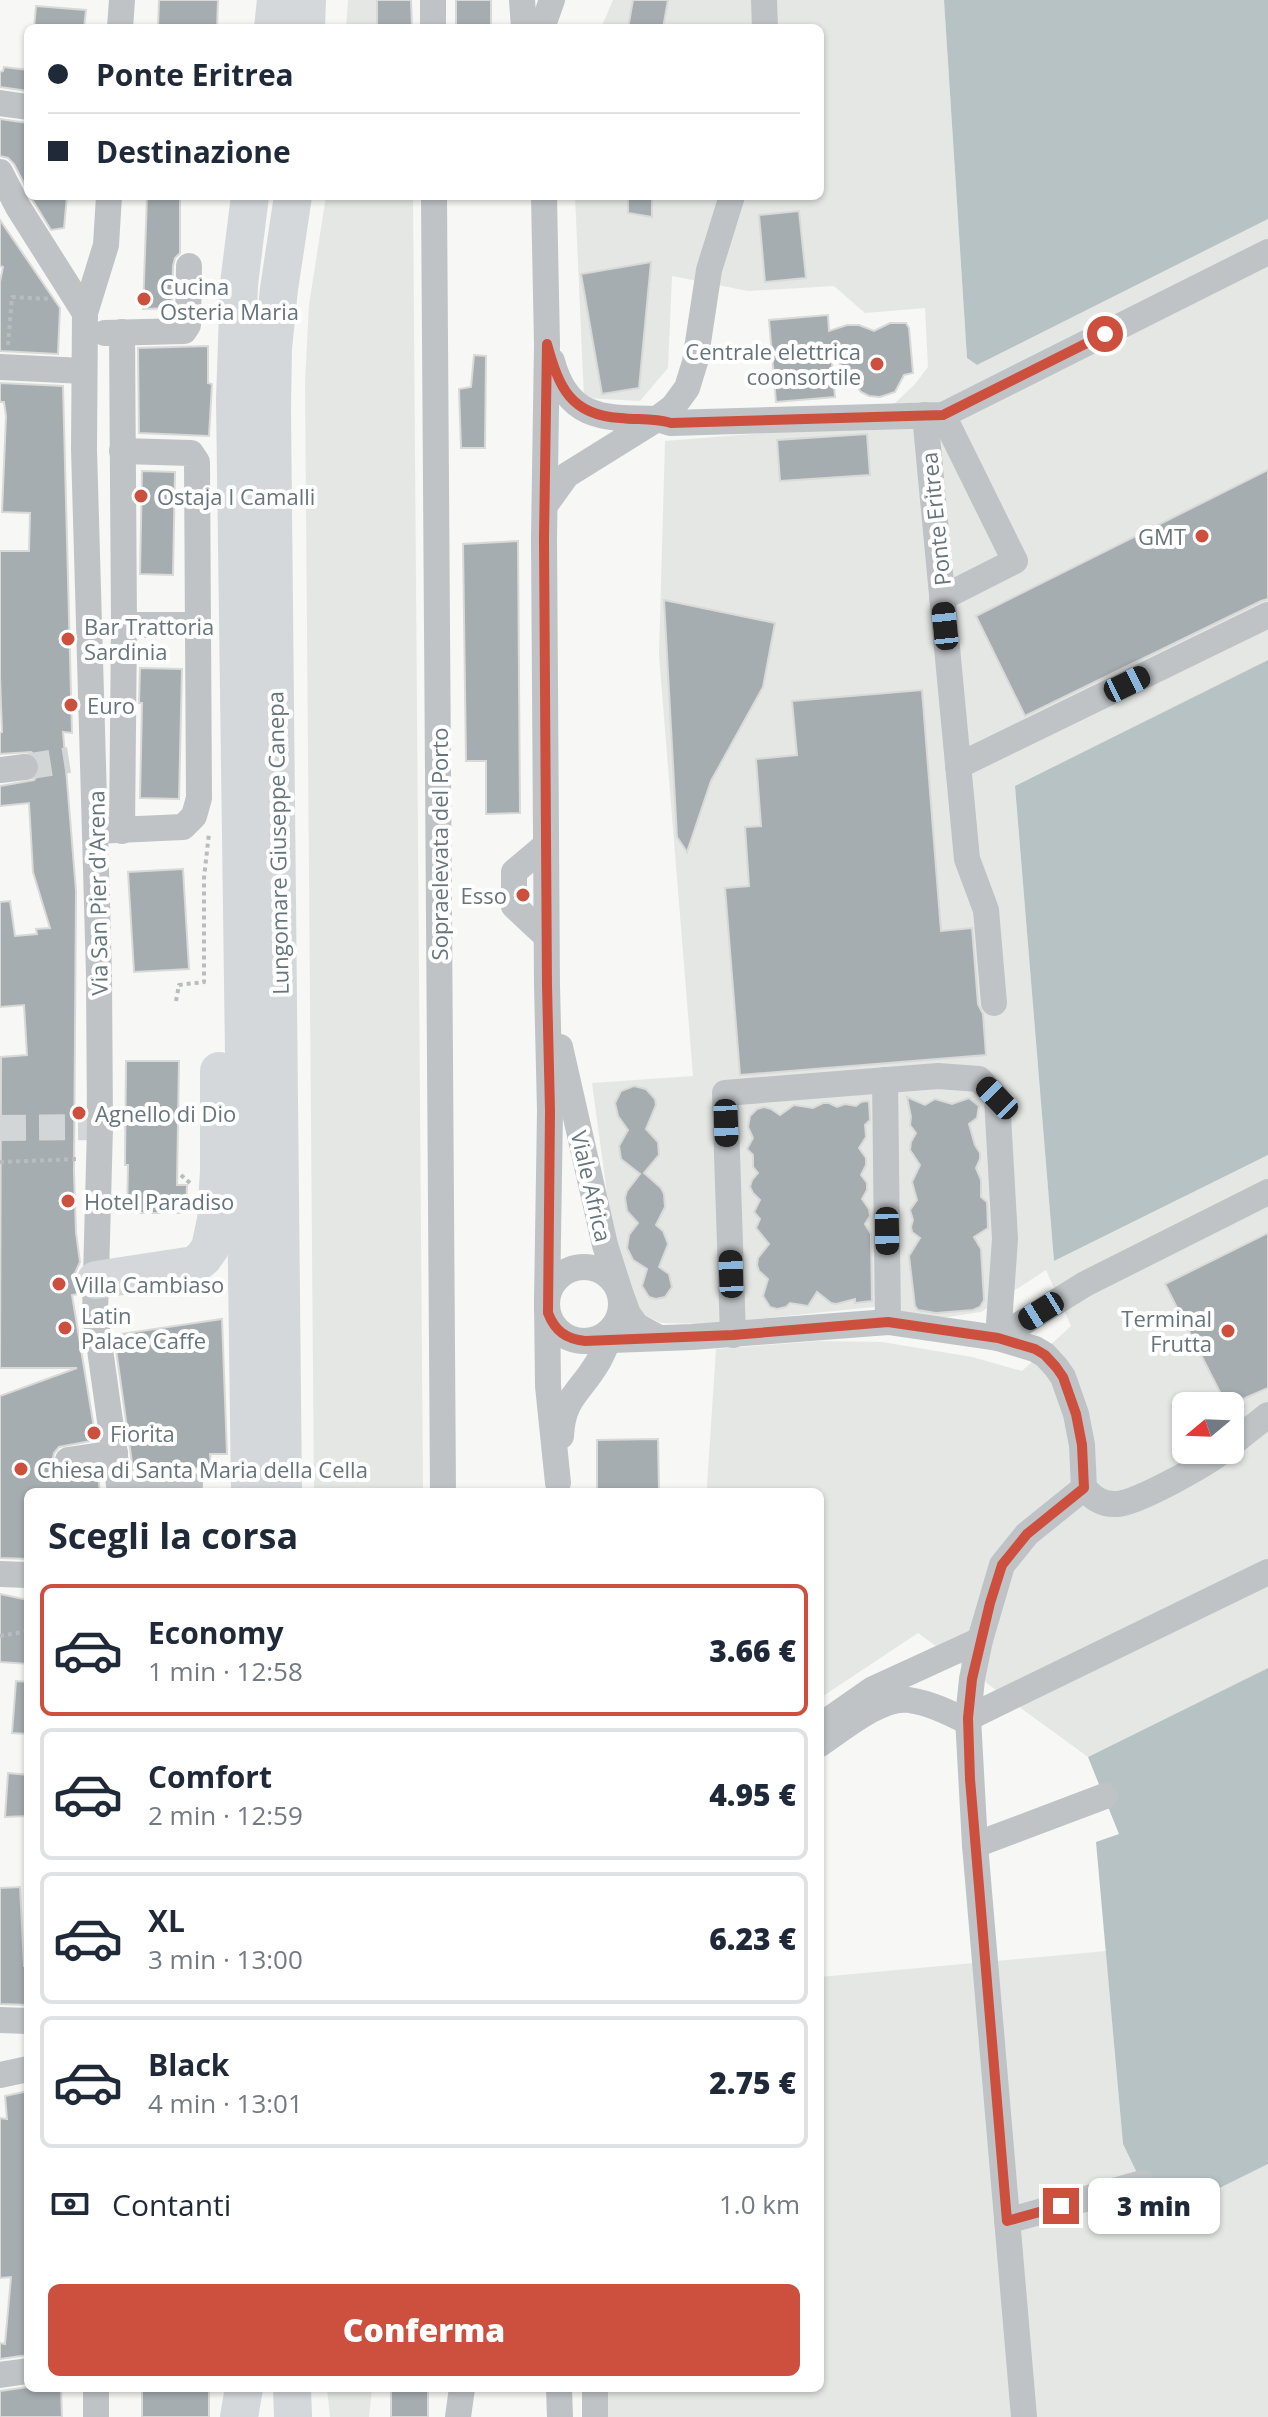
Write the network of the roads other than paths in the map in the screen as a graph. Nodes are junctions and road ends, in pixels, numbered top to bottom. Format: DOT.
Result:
graph roads {
  1 [pos="122,0"];
  2 [pos="276,0"];
  3 [pos="307,0"];
  4 [pos="433,0"];
  5 [pos="522,0"];
  6 [pos="552,0"];
  7 [pos="764,0"];
  8 [pos="120,24"];
  9 [pos="273,24"];
  10 [pos="306,24"];
  11 [pos="433,24"];
  12 [pos="524,24"];
  13 [pos="543,24"];
  14 [pos="765,24"];
  15 [pos="0,103"];
  16 [pos="24,106"];
  17 [pos="0,172"];
  18 [pos="109,200"];
  19 [pos="250,200"];
  20 [pos="292,200"];
  21 [pos="434,200"];
  22 [pos="544,200"];
  23 [pos="731,200"];
  24 [pos="1268,252"];
  25 [pos="189,266"];
  26 [pos="82,315"];
  27 [pos="122,332"];
  28 [pos="547,344"];
  29 [pos="3,367"];
  30 [pos="84,371"];
  31 [pos="657,419"];
  32 [pos="941,423"];
  33 [pos="122,451"];
  34 [pos="546,504"];
  35 [pos="942,598"];
  36 [pos="1268,615"];
  37 [pos="124,625"];
  38 [pos="197,625"];
  39 [pos="958,766"];
  40 [pos="239,775"];
  41 [pos="95,831"];
  42 [pos="122,831"];
  43 [pos="547,985"];
  44 [pos="994,1003"];
  45 [pos="885,1080"];
  46 [pos="1268,1192"];
  47 [pos="96,1280"];
  48 [pos="620,1292"];
  49 [pos="547,1301"];
  50 [pos="888,1322"];
  51 [pos="733,1335"];
  52 [pos="667,1338"];
  53 [pos="998,1338"];
  54 [pos="601,1343"];
  55 [pos="1268,1415"];
  56 [pos="1244,1434"];
  57 [pos="115,1453"];
  58 [pos="68,1460"];
  59 [pos="1204,1464"];
  60 [pos="190,1485"];
  61 [pos="558,1487"];
  62 [pos="120,1488"];
  63 [pos="148,1488"];
  64 [pos="250,1488"];
  65 [pos="283,1488"];
  66 [pos="443,1488"];
  67 [pos="1084,1488"];
  68 [pos="1268,1572"];
  69 [pos="0,1574"];
  70 [pos="24,1575"];
  71 [pos="980,1640"];
  72 [pos="968,1720"];
  73 [pos="824,1723"];
  74 [pos="824,1741"];
  75 [pos="1105,1796"];
  76 [pos="975,1845"];
  77 [pos="0,2020"];
  78 [pos="24,2021"];
  79 [pos="24,2070"];
  80 [pos="0,2075"];
  81 [pos="1142,2183"];
  82 [pos="1007,2221"];
  83 [pos="24,2372"];
  84 [pos="0,2375"];
  85 [pos="96,2392"];
  86 [pos="243,2392"];
  87 [pos="258,2392"];
  88 [pos="292,2392"];
  89 [pos="461,2392"];
  90 [pos="559,2392"];
  91 [pos="595,2392"];
  92 [pos="96,2417"];
  93 [pos="239,2417"];
  94 [pos="260,2417"];
  95 [pos="293,2417"];
  96 [pos="458,2417"];
  97 [pos="560,2417"];
  98 [pos="595,2417"];
  99 [pos="1024,2417"];
  1 -- 8 [label="street"];
  2 -- 9 [label="highway"];
  3 -- 10 [label="highway"];
  4 -- 11 [label="street"];
  5 -- 12 [label="street"];
  6 -- 13 [label="street"];
  7 -- 14 [label="street"];
  15 -- 16 [label="street"];
  17 -- 26 [label="street"];
  18 -- 26 [label="street, Via San Pier d'Arena"];
  19 -- 40 [label="highway, Lungomare Giuseppe Canepa"];
  20 -- 65 [label="highway, Lungomare Giuseppe Canepa"];
  21 -- 66 [label="street, Sopraelevata del Porto"];
  22 -- 28 [label="street, Viale Africa"];
  23 -- 31 [label="street"];
  24 -- 32 [label="street"];
  25 -- 27 [label="street"];
  26 -- 27 [label="street"];
  26 -- 30 [label="street, Via San Pier d'Arena"];
  27 -- 33 [label="street"];
  28 -- 31 [label="street"];
  28 -- 34 [label="street, Viale Africa"];
  29 -- 30 [label="street"];
  30 -- 41 [label="street, Via San Pier d'Arena"];
  31 -- 32 [label="street"];
  31 -- 34 [label="street"];
  32 -- 35 [label="street, Ponte Eritrea"];
  32 -- 35 [label="street"];
  33 -- 37 [label="street"];
  33 -- 38 [label="street"];
  34 -- 43 [label="street, Viale Africa"];
  35 -- 39 [label="street, Ponte Eritrea"];
  36 -- 39 [label="street"];
  37 -- 38 [label="street"];
  37 -- 42 [label="street"];
  38 -- 42 [label="street"];
  39 -- 44 [label="street, Ponte Eritrea"];
  40 -- 47 [label="highway"];
  40 -- 64 [label="highway, Lungomare Giuseppe Canepa"];
  41 -- 42 [label="street"];
  41 -- 47 [label="street, Via San Pier d'Arena"];
  43 -- 48 [label="street, Viale Africa"];
  43 -- 49 [label="street, Viale Africa"];
  45 -- 50 [label="street"];
  45 -- 51 [label="street"];
  45 -- 53 [label="street"];
  46 -- 53 [label="street"];
  47 -- 57 [label="street, Via San Pier d'Arena"];
  48 -- 49 [label="street, Viale Africa"];
  48 -- 52 [label="street"];
  48 -- 54 [label="street, Viale Africa"];
  49 -- 54 [label="street, Viale Africa"];
  49 -- 61 [label="street, Viale Africa"];
  50 -- 51 [label="street"];
  50 -- 53 [label="street"];
  51 -- 52 [label="street"];
  52 -- 54 [label="street"];
  53 -- 67 [label="street"];
  54 -- 61 [label="street, Viale Africa"];
  55 -- 56 [label="street"];
  57 -- 58 [label="street"];
  57 -- 62 [label="street, Via San Pier d'Arena"];
  59 -- 67 [label="street"];
  60 -- 63 [label="street, Via San Pier d'Arena"];
  67 -- 71 [label="street"];
  68 -- 72 [label="street"];
  69 -- 70 [label="street"];
  71 -- 72 [label="street"];
  71 -- 73 [label="street"];
  72 -- 74 [label="street"];
  72 -- 76 [label="street"];
  75 -- 76 [label="street"];
  76 -- 82 [label="street"];
  77 -- 78 [label="street"];
  79 -- 80 [label="street"];
  81 -- 82 [label="street"];
  82 -- 99 [label="street"];
  83 -- 84 [label="street"];
  85 -- 92 [label="street"];
  86 -- 93 [label="highway"];
  87 -- 94 [label="highway"];
  88 -- 95 [label="highway"];
  89 -- 96 [label="street"];
  90 -- 97 [label="street"];
  91 -- 98 [label="street"];
}
